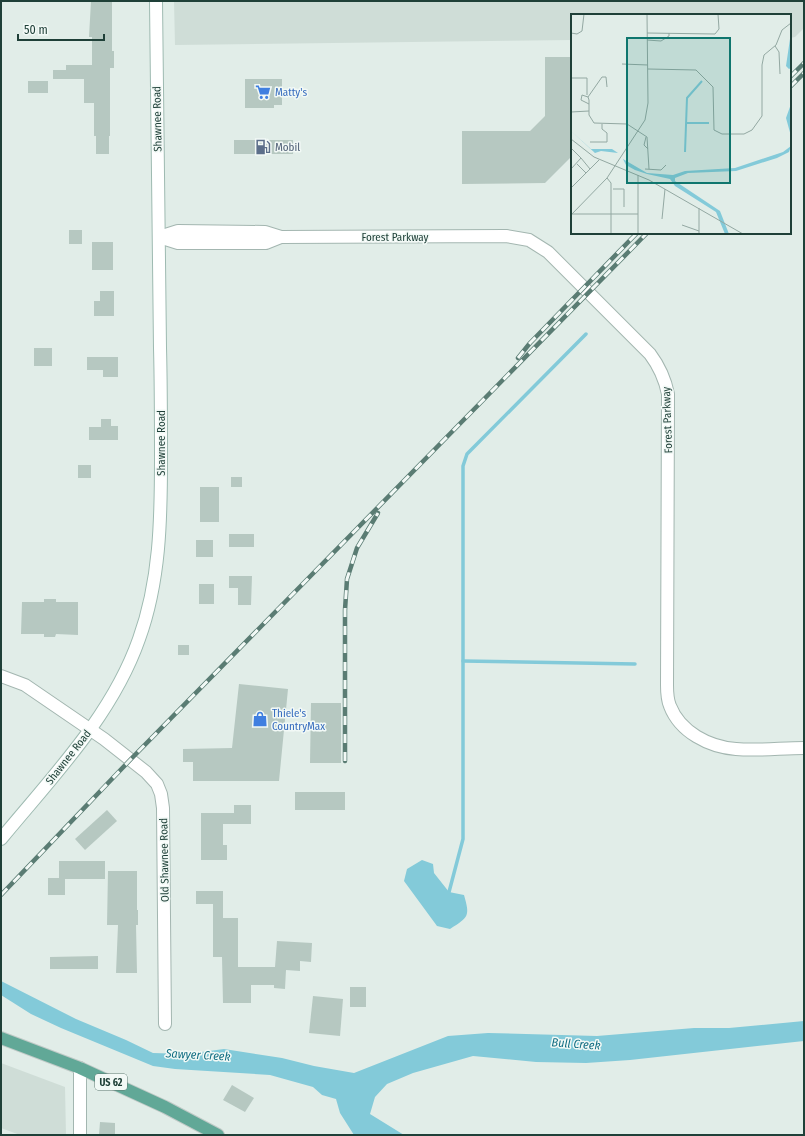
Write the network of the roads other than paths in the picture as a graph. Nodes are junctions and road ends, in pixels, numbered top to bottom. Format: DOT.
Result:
graph roads {
  1 [pos="156,1"];
  2 [pos="159,237"];
  3 [pos="1,676"];
  4 [pos="90,730"];
  5 [pos="804,748"];
  6 [pos="1,839"];
  7 [pos="165,1024"];
  8 [pos="1,1038"];
  9 [pos="80,1068"];
  10 [pos="80,1135"];
  11 [pos="218,1135"];
  1 -- 2 [label="street, Shawnee Road"];
  2 -- 4 [label="street, Shawnee Road"];
  2 -- 5 [label="street, Forest Parkway"];
  3 -- 4 [label="street, Old Shawnee Road"];
  4 -- 6 [label="street, Shawnee Road"];
  4 -- 7 [label="street, Old Shawnee Road"];
  8 -- 9 [label="main road, US 62"];
  9 -- 10 [label="street"];
  9 -- 11 [label="main road, US 62"];
}
